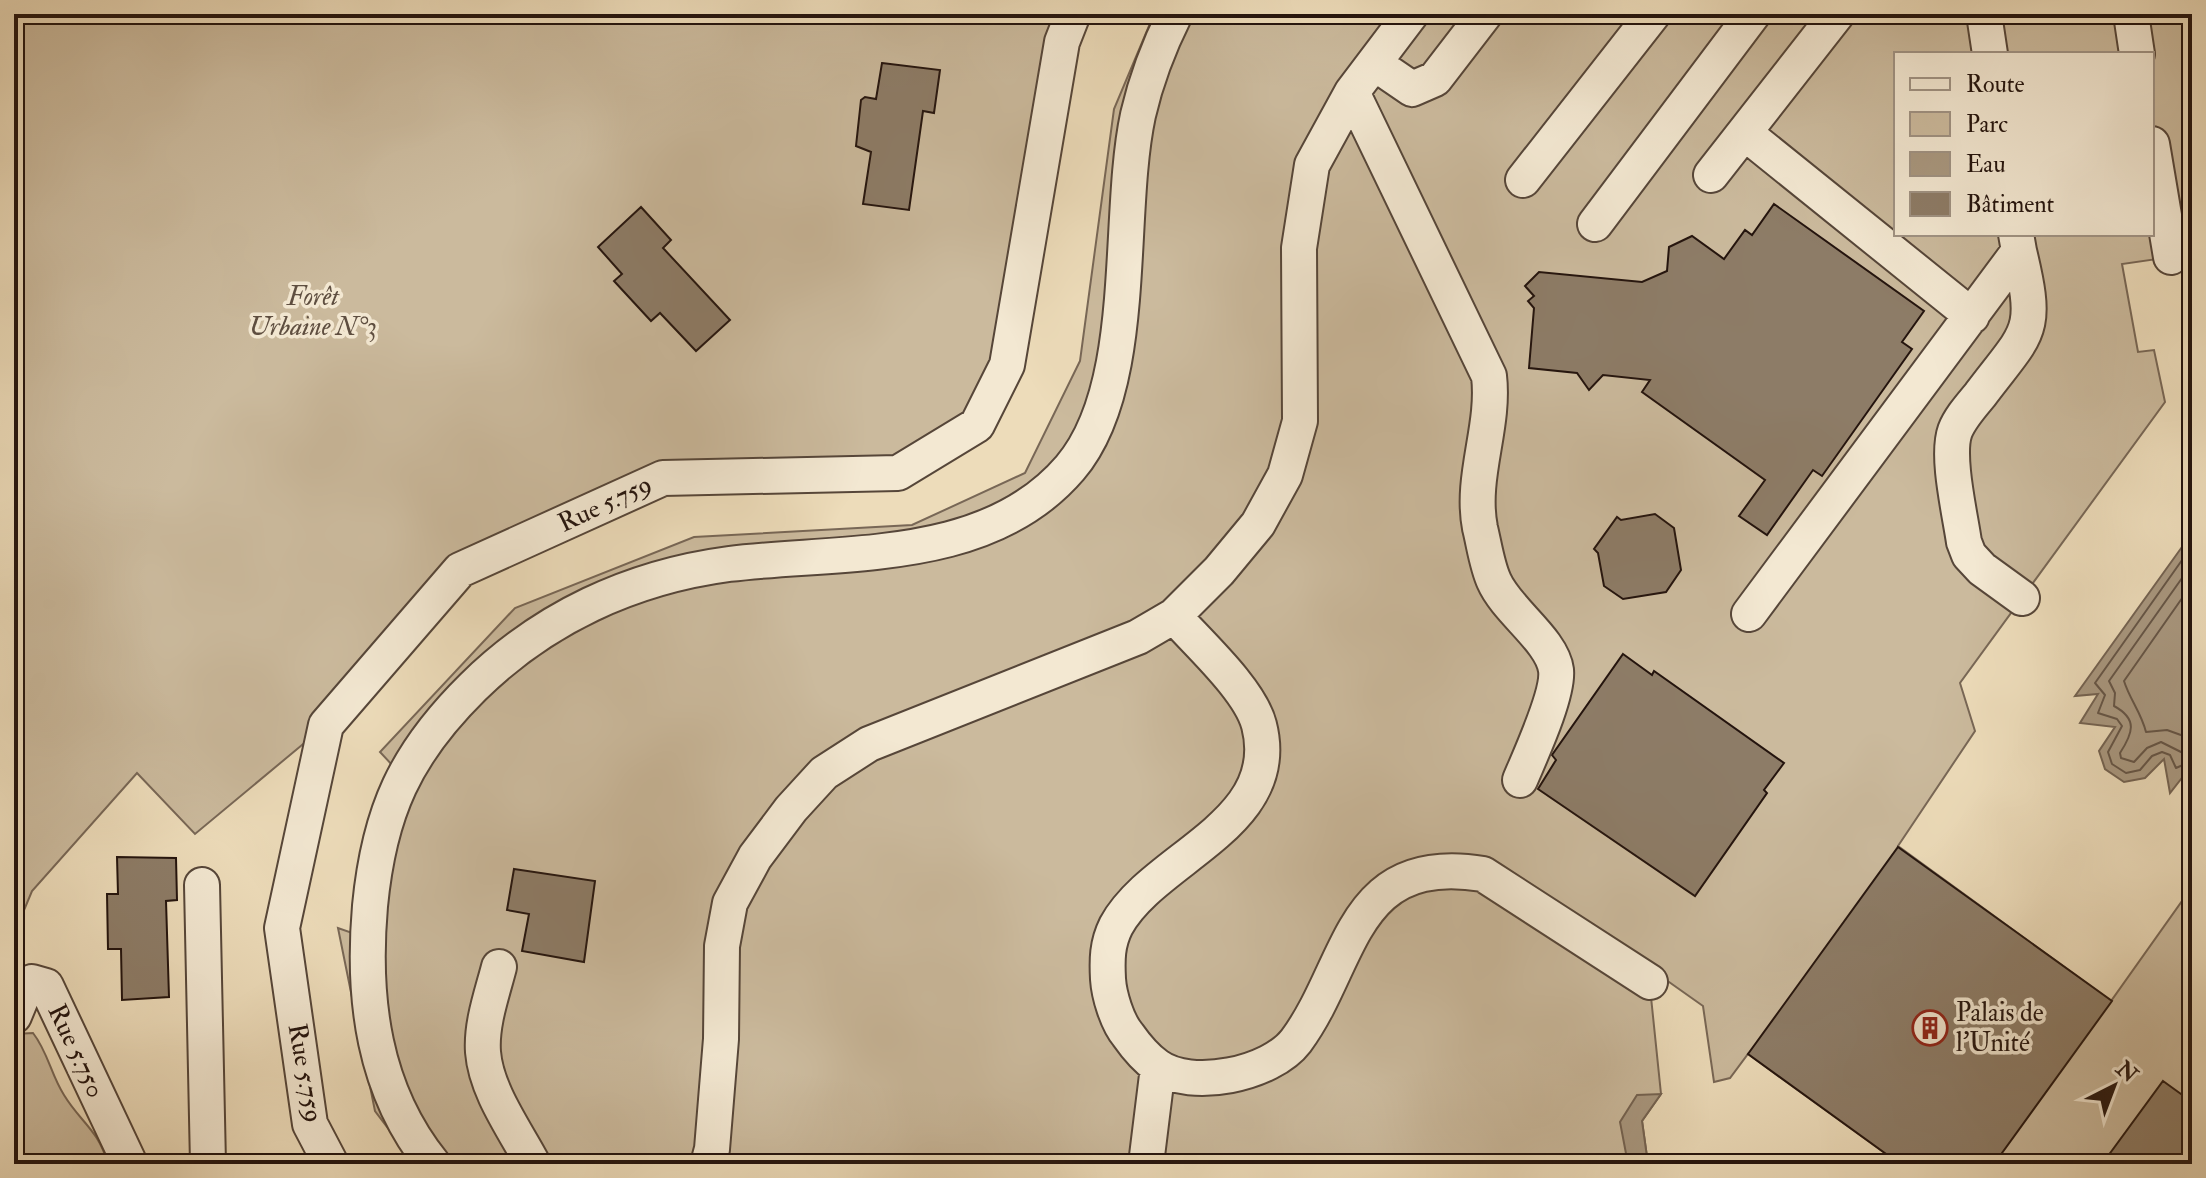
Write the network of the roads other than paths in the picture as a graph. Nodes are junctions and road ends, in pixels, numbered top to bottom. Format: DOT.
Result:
graph roads {
  1 [pos="1073,14"];
  2 [pos="1175,14"];
  3 [pos="1411,14"];
  4 [pos="1485,14"];
  5 [pos="1653,14"];
  6 [pos="1753,14"];
  7 [pos="1837,14"];
  8 [pos="1984,14"];
  9 [pos="2131,14"];
  10 [pos="1990,52"];
  11 [pos="2137,52"];
  12 [pos="1374,63"];
  13 [pos="1352,92"];
  14 [pos="1746,134"];
  15 [pos="2154,156"];
  16 [pos="1711,175"];
  17 [pos="1523,180"];
  18 [pos="1595,224"];
  19 [pos="2018,242"];
  20 [pos="2171,257"];
  21 [pos="1972,316"];
  22 [pos="2022,598"];
  23 [pos="1749,614"];
  24 [pos="1174,616"];
  25 [pos="1520,780"];
  26 [pos="202,885"];
  27 [pos="499,967"];
  28 [pos="1650,982"];
  29 [pos="14,1016"];
  30 [pos="1158,1067"];
  31 [pos="130,1164"];
  32 [pos="208,1164"];
  33 [pos="331,1164"];
  34 [pos="433,1164"];
  35 [pos="533,1164"];
  36 [pos="708,1164"];
  37 [pos="1146,1164"];
  1 -- 33 [label="street, Rue 5.759"];
  2 -- 34 [label="street"];
  3 -- 12 [label="street"];
  4 -- 12 [label="street"];
  5 -- 17 [label="street"];
  6 -- 18 [label="street"];
  7 -- 14 [label="street"];
  8 -- 10 [label="street"];
  9 -- 11 [label="street"];
  12 -- 13 [label="street"];
  13 -- 24 [label="street"];
  13 -- 25 [label="street"];
  14 -- 16 [label="street"];
  14 -- 21 [label="street"];
  15 -- 20 [label="street"];
  19 -- 21 [label="street"];
  19 -- 22 [label="street"];
  21 -- 23 [label="street"];
  24 -- 30 [label="street"];
  24 -- 36 [label="street"];
  26 -- 32 [label="street"];
  27 -- 35 [label="street"];
  28 -- 30 [label="street"];
  29 -- 31 [label="street, Rue 5.750"];
  30 -- 37 [label="street"];
}
